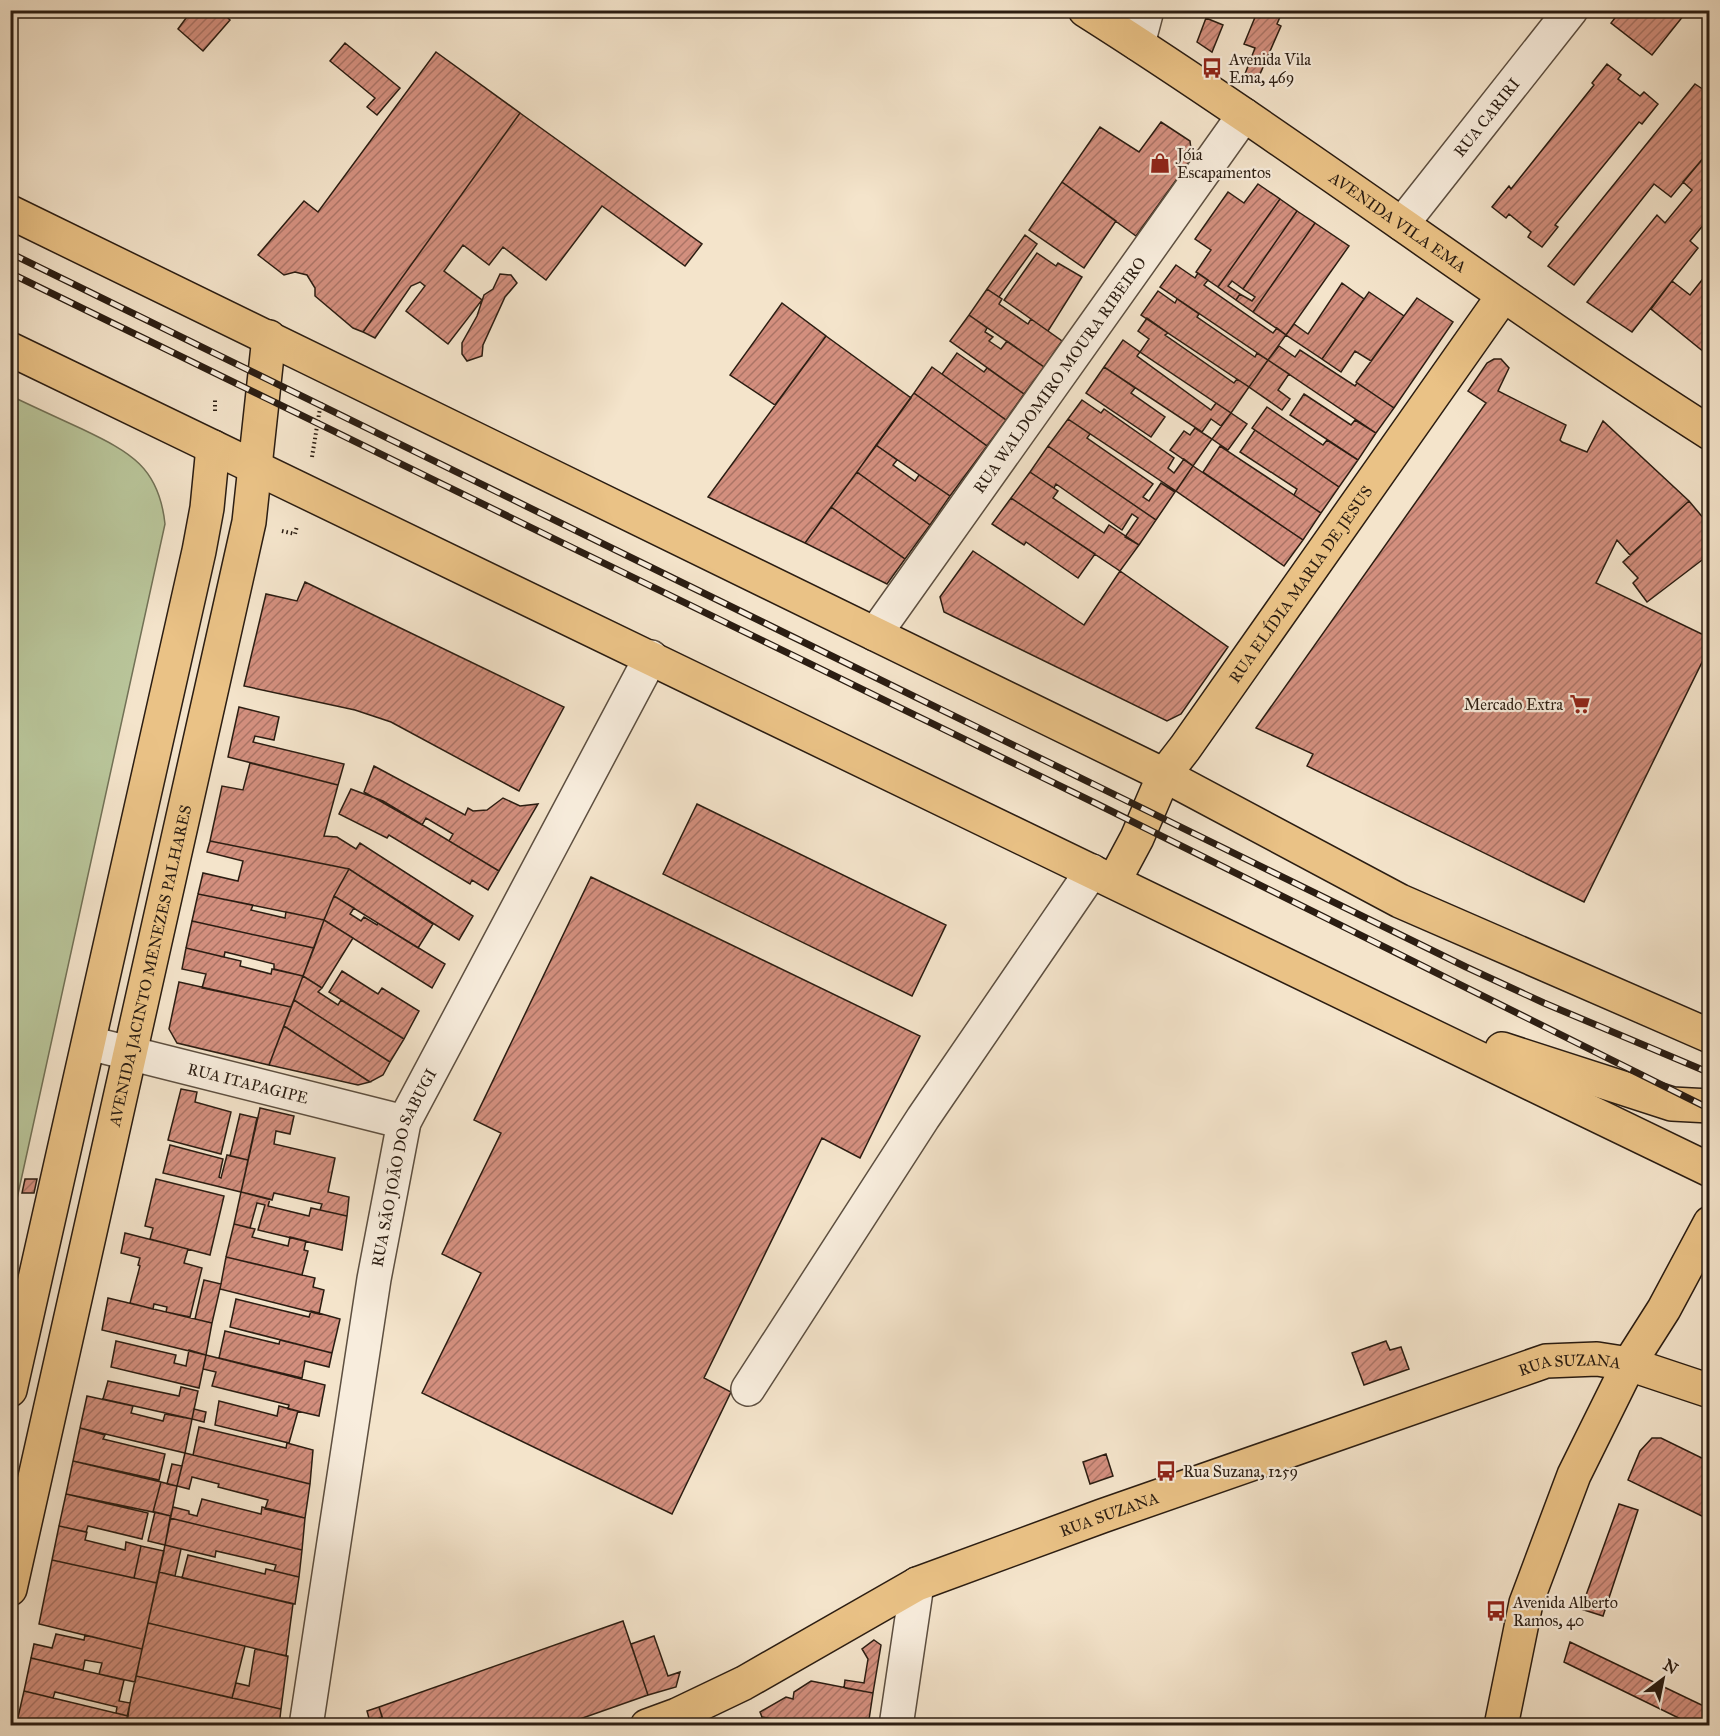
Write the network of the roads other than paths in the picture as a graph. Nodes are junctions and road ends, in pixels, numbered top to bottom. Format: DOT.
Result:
graph roads {
  1 [pos="1086,10"];
  2 [pos="1147,10"];
  3 [pos="1571,10"];
  4 [pos="1138,44"];
  5 [pos="1244,115"];
  6 [pos="10,212"];
  7 [pos="1402,224"];
  8 [pos="1503,296"];
  9 [pos="268,337"];
  10 [pos="10,349"];
  11 [pos="1698,425"];
  12 [pos="213,447"];
  13 [pos="1710,451"];
  14 [pos="255,468"];
  15 [pos="875,634"];
  16 [pos="651,657"];
  17 [pos="1164,775"];
  18 [pos="1103,876"];
  19 [pos="1361,1000"];
  20 [pos="1710,1036"];
  21 [pos="89,1043"];
  22 [pos="130,1054"];
  23 [pos="1710,1106"];
  24 [pos="404,1122"];
  25 [pos="1710,1170"];
  26 [pos="1710,1223"];
  27 [pos="1629,1364"];
  28 [pos="748,1389"];
  29 [pos="10,1390"];
  30 [pos="1710,1391"];
  31 [pos="917,1584"];
  32 [pos="10,1589"];
  33 [pos="306,1725"];
  34 [pos="647,1725"];
  35 [pos="896,1725"];
  36 [pos="1501,1725"];
  1 -- 4 [label="main road, AVENIDA VILA EMA"];
  2 -- 4 [label="street"];
  3 -- 7 [label="street, RUA CARIRI"];
  4 -- 5 [label="main road, AVENIDA VILA EMA"];
  5 -- 7 [label="main road, AVENIDA VILA EMA"];
  5 -- 15 [label="street, RUA WALDOMIRO MOURA RIBEIRO"];
  6 -- 9 [label="main road"];
  7 -- 8 [label="main road, AVENIDA VILA EMA"];
  8 -- 11 [label="main road, AVENIDA VILA EMA"];
  8 -- 17 [label="main road, RUA ELÍDIA MARIA DE JESUS"];
  9 -- 14 [label="main road, AVENIDA JACINTO MENEZES PALHARES"];
  9 -- 15 [label="main road"];
  10 -- 12 [label="main road"];
  11 -- 13 [label="main road"];
  12 -- 14 [label="main road"];
  12 -- 21 [label="main road"];
  14 -- 16 [label="main road"];
  14 -- 22 [label="main road, AVENIDA JACINTO MENEZES PALHARES"];
  15 -- 17 [label="main road"];
  16 -- 18 [label="main road"];
  16 -- 24 [label="street, RUA SÃO JOÃO DO SABUGI"];
  17 -- 18 [label="main road, RUA ELÍDIA MARIA DE JESUS"];
  17 -- 20 [label="main road"];
  18 -- 19 [label="main road"];
  18 -- 28 [label="street"];
  19 -- 23 [label="main road"];
  19 -- 25 [label="main road"];
  21 -- 22 [label="street, RUA ITAPAGIPE"];
  21 -- 29 [label="main road"];
  22 -- 24 [label="street, RUA ITAPAGIPE"];
  22 -- 32 [label="main road, AVENIDA JACINTO MENEZES PALHARES"];
  24 -- 33 [label="street, RUA SÃO JOÃO DO SABUGI"];
  26 -- 27 [label="main road"];
  27 -- 30 [label="main road, RUA SUZANA"];
  27 -- 31 [label="main road, RUA SUZANA"];
  27 -- 36 [label="main road"];
  31 -- 34 [label="main road, RUA SUZANA"];
  31 -- 35 [label="street"];
}
